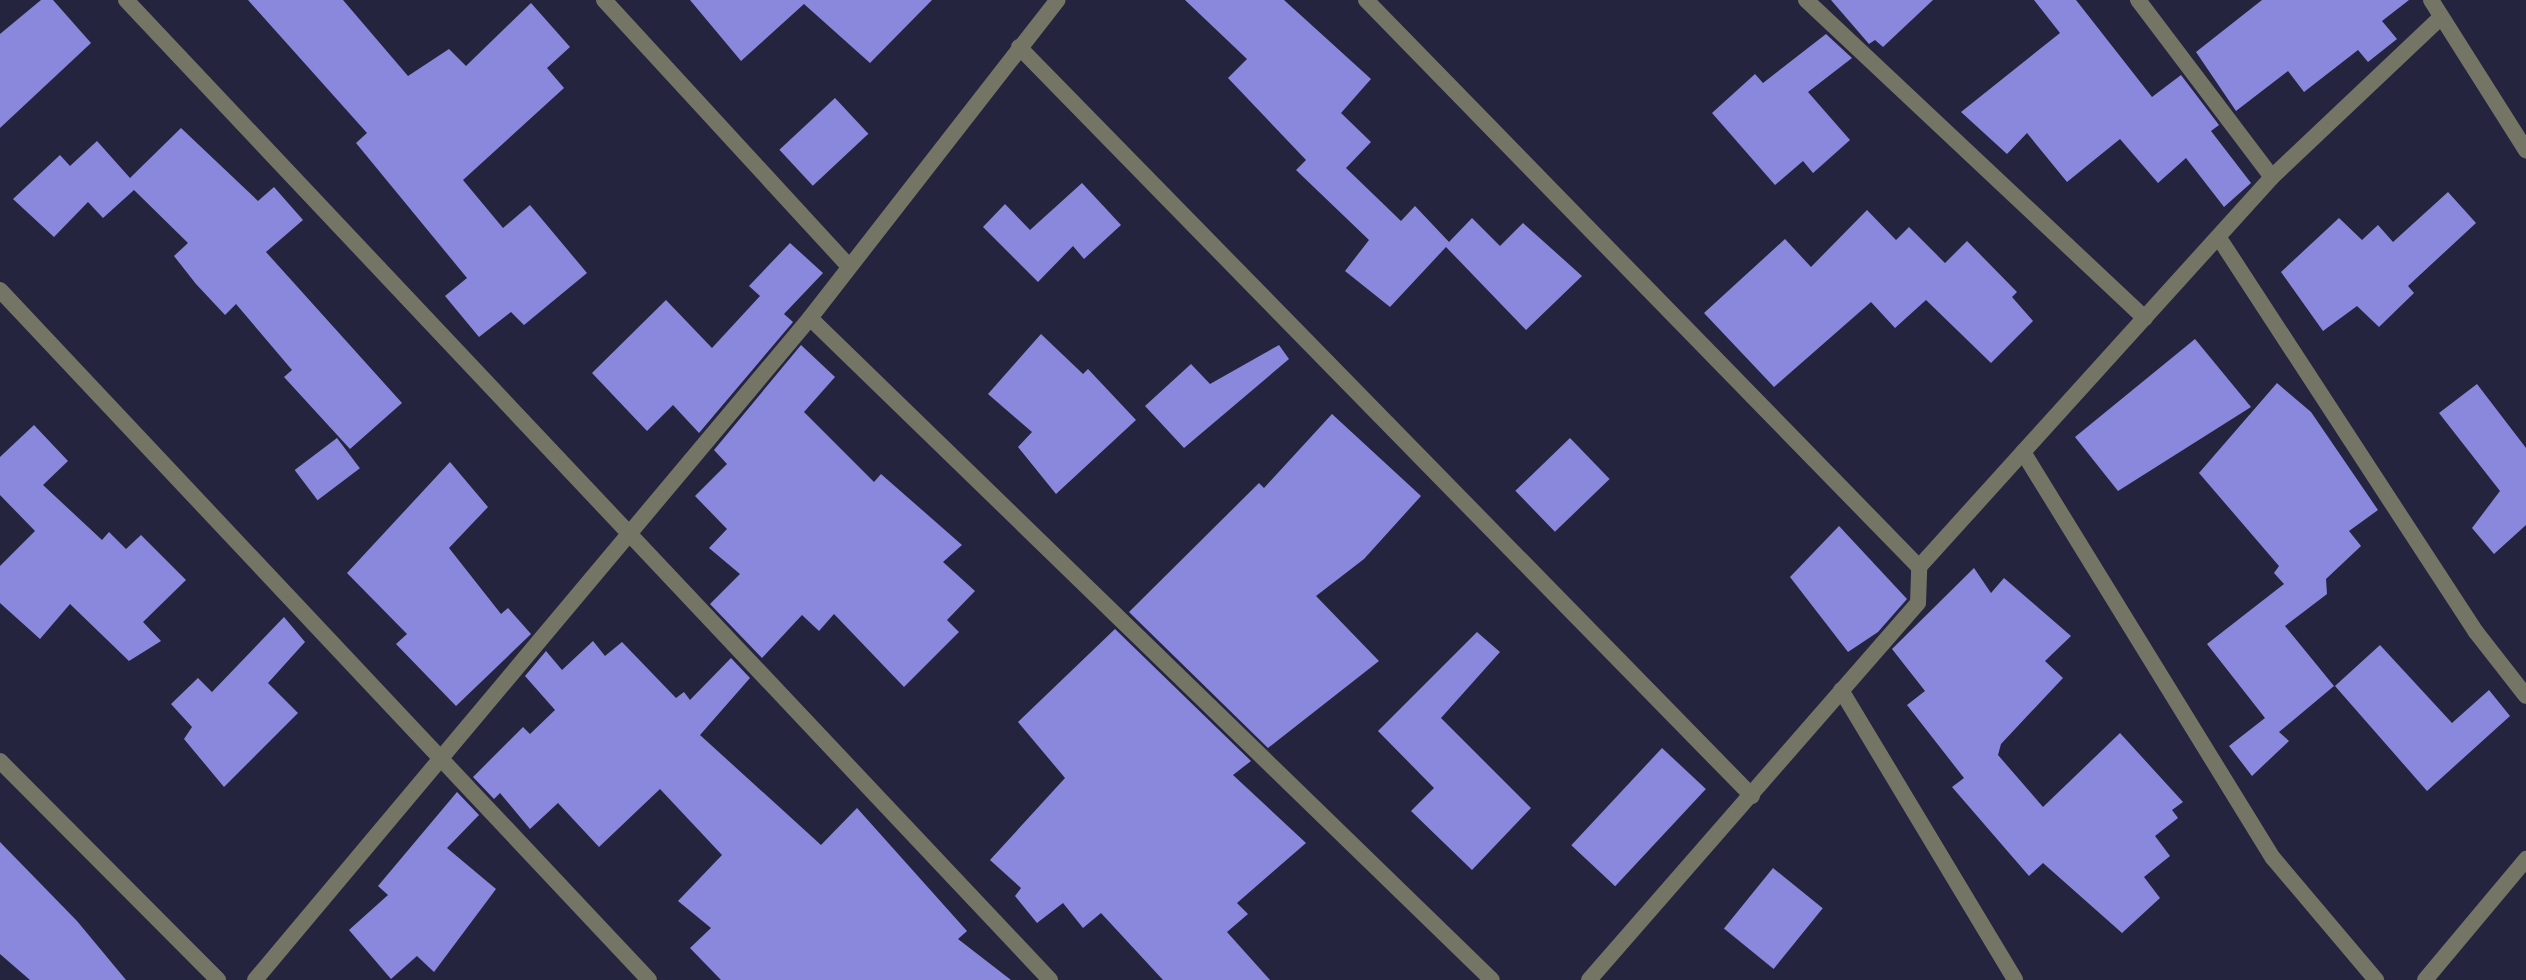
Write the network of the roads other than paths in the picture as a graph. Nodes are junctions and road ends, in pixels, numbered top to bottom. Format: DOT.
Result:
graph roads {
  1 [pos="126,0"];
  2 [pos="604,0"];
  3 [pos="1366,0"];
  4 [pos="1806,0"];
  5 [pos="2138,0"];
  6 [pos="2431,0"];
  7 [pos="1051,3"];
  8 [pos="2441,17"];
  9 [pos="1019,47"];
  10 [pos="2526,150"];
  11 [pos="2272,177"];
  12 [pos="2221,241"];
  13 [pos="847,264"];
  14 [pos="0,290"];
  15 [pos="810,318"];
  16 [pos="2145,318"];
  17 [pos="2023,452"];
  18 [pos="626,535"];
  19 [pos="1919,567"];
  20 [pos="1841,690"];
  21 [pos="2526,696"];
  22 [pos="436,760"];
  23 [pos="0,761"];
  24 [pos="1752,796"];
  25 [pos="2526,859"];
  26 [pos="218,980"];
  27 [pos="255,980"];
  28 [pos="649,980"];
  29 [pos="1050,980"];
  30 [pos="1492,980"];
  31 [pos="1589,980"];
  32 [pos="2015,980"];
  33 [pos="2376,980"];
  34 [pos="2425,980"];
  1 -- 18 [label="street"];
  2 -- 13 [label="street"];
  3 -- 19 [label="street"];
  4 -- 16 [label="street"];
  5 -- 11 [label="street"];
  6 -- 8 [label="street"];
  7 -- 9 [label="street"];
  8 -- 10 [label="street"];
  8 -- 11 [label="street"];
  9 -- 13 [label="street"];
  9 -- 24 [label="street"];
  11 -- 12 [label="street"];
  12 -- 16 [label="street"];
  12 -- 21 [label="street"];
  13 -- 15 [label="street"];
  14 -- 22 [label="street"];
  15 -- 18 [label="street"];
  15 -- 30 [label="street"];
  16 -- 17 [label="street"];
  17 -- 19 [label="street"];
  17 -- 33 [label="street"];
  18 -- 22 [label="street"];
  18 -- 29 [label="street"];
  19 -- 20 [label="street"];
  20 -- 24 [label="street"];
  20 -- 32 [label="street"];
  22 -- 27 [label="street"];
  22 -- 28 [label="street"];
  23 -- 26 [label="street"];
  24 -- 31 [label="street"];
  25 -- 34 [label="street"];
}
